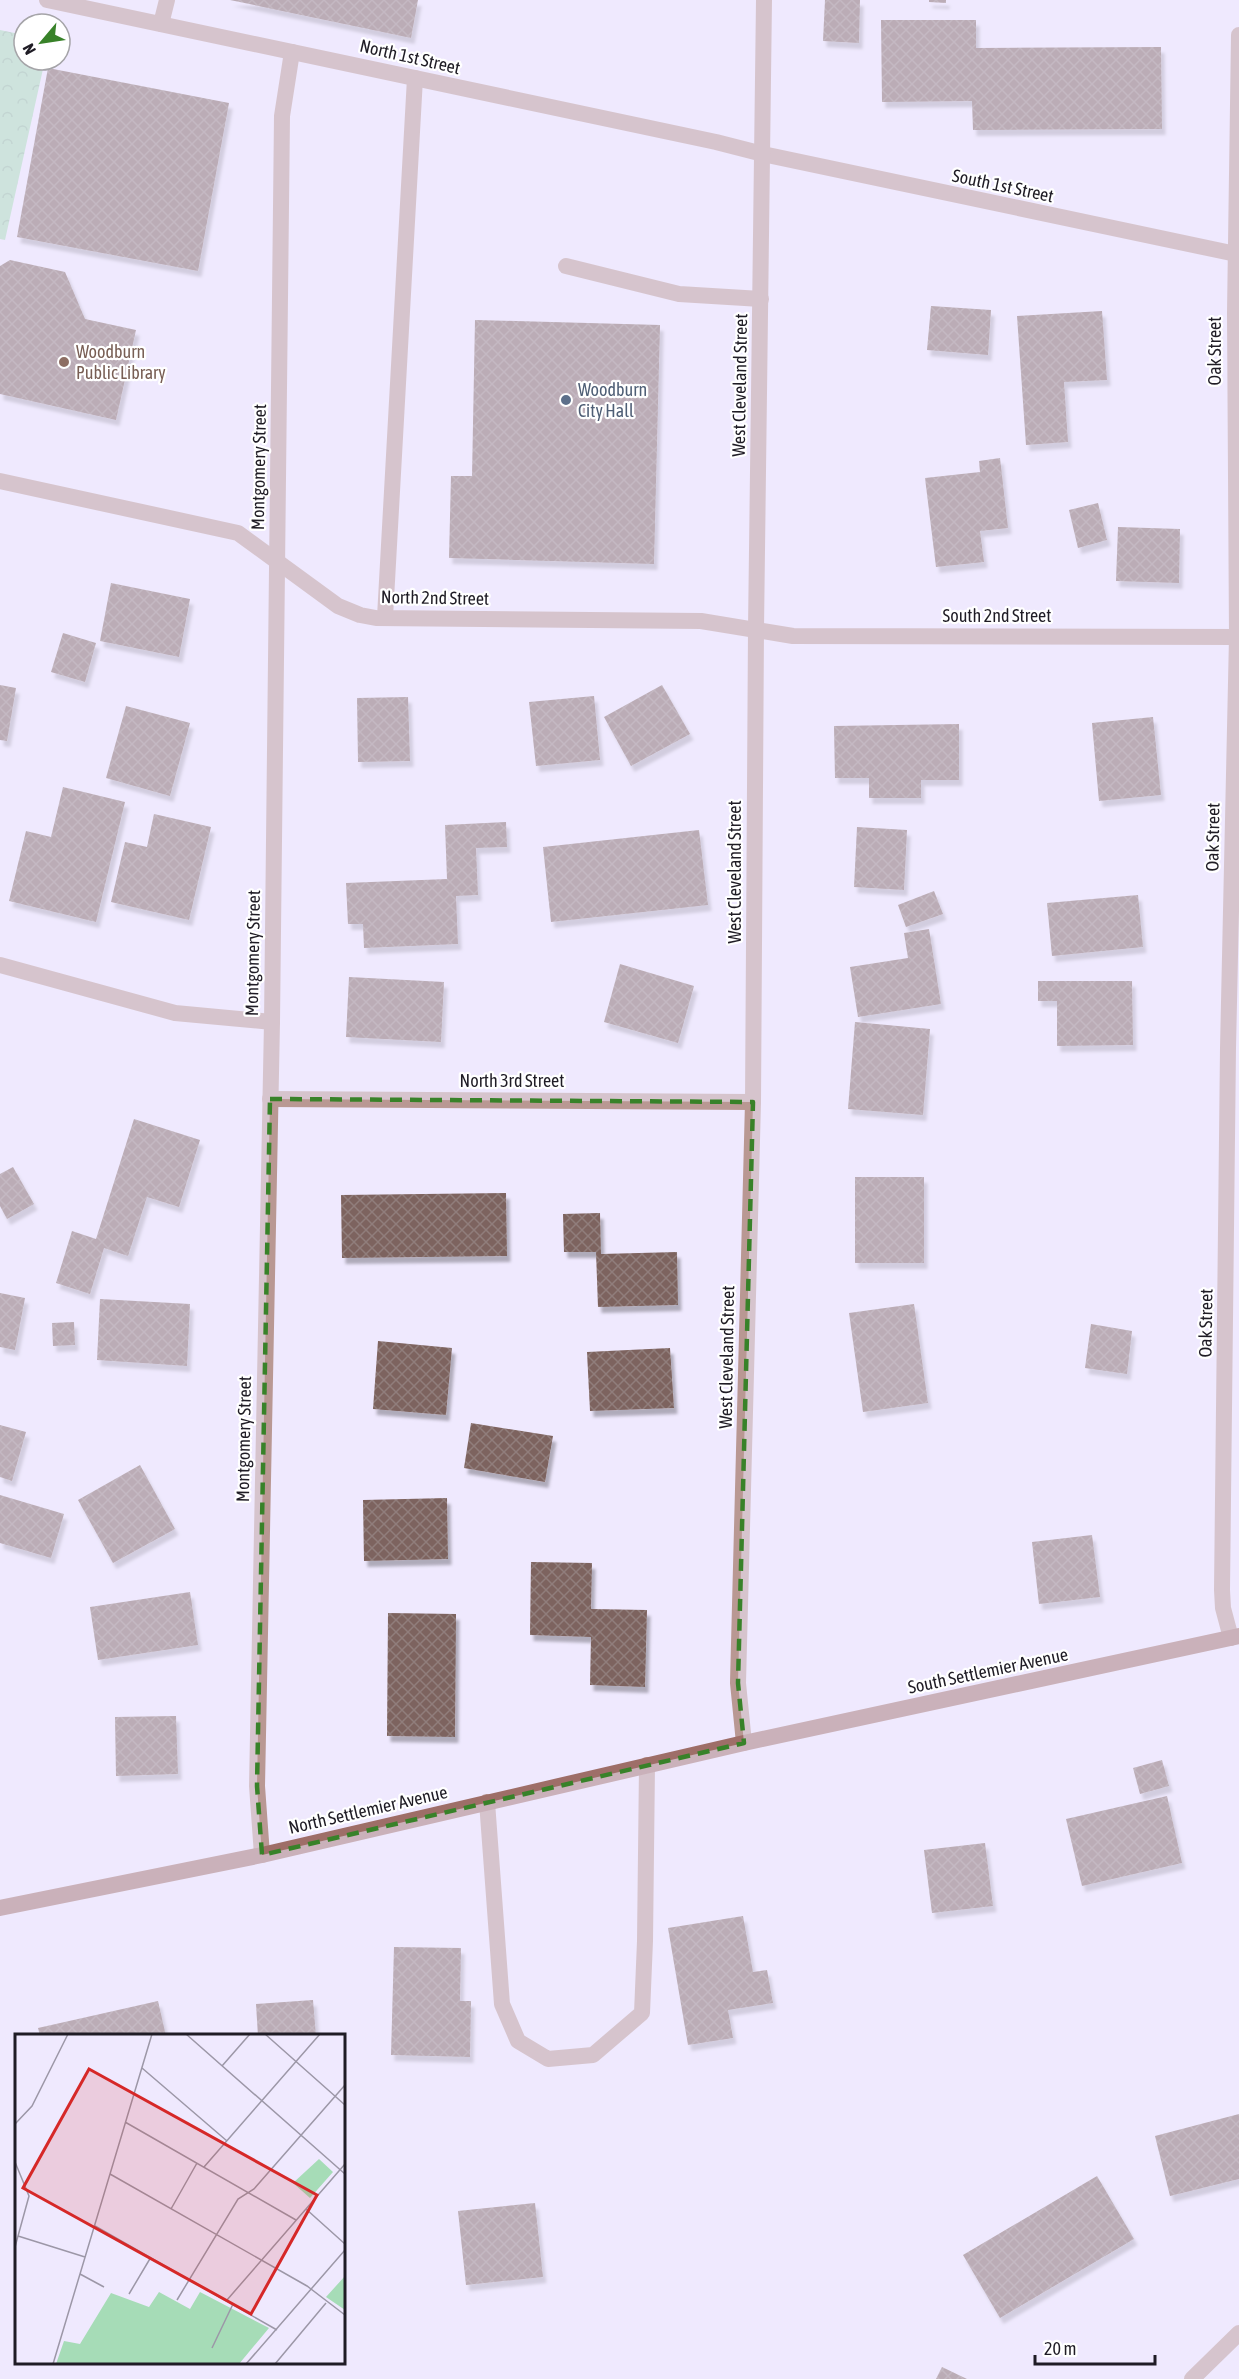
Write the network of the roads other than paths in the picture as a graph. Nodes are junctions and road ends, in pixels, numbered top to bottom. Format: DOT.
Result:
graph roads {
  1 [pos="47,0"];
  2 [pos="167,0"];
  3 [pos="764,0"];
  4 [pos="161,24"];
  5 [pos="1239,35"];
  6 [pos="292,52"];
  7 [pos="415,78"];
  8 [pos="763,154"];
  9 [pos="1238,186"];
  10 [pos="1236,254"];
  11 [pos="567,266"];
  12 [pos="761,299"];
  13 [pos="0,481"];
  14 [pos="278,562"];
  15 [pos="385,617"];
  16 [pos="756,629"];
  17 [pos="1238,637"];
  18 [pos="0,965"];
  19 [pos="272,1022"];
  20 [pos="1234,1048"];
  21 [pos="270,1099"];
  22 [pos="753,1102"];
  23 [pos="1235,1637"];
  24 [pos="744,1743"];
  25 [pos="646,1766"];
  26 [pos="487,1802"];
  27 [pos="261,1855"];
  28 [pos="0,1908"];
  29 [pos="1239,2333"];
  30 [pos="1192,2379"];
  1 -- 4 [label="street, North 1st Street"];
  2 -- 4 [label="street"];
  3 -- 8 [label="street, West Cleveland Street"];
  4 -- 6 [label="street, North 1st Street"];
  5 -- 9 [label="street, Oak Street"];
  6 -- 7 [label="street, North 1st Street"];
  6 -- 14 [label="street, Montgomery Street"];
  7 -- 8 [label="street, North 1st Street"];
  7 -- 15 [label="street"];
  8 -- 10 [label="street, South 1st Street"];
  8 -- 12 [label="street, West Cleveland Street"];
  9 -- 10 [label="street, Oak Street"];
  10 -- 17 [label="street, Oak Street"];
  11 -- 12 [label="street"];
  12 -- 16 [label="street, West Cleveland Street"];
  13 -- 14 [label="street, North 2nd Street"];
  14 -- 15 [label="street, North 2nd Street"];
  14 -- 19 [label="street, Montgomery Street"];
  15 -- 16 [label="street, North 2nd Street"];
  16 -- 17 [label="street, South 2nd Street"];
  16 -- 22 [label="street, West Cleveland Street"];
  17 -- 20 [label="street, Oak Street"];
  18 -- 19 [label="street"];
  19 -- 21 [label="street, Montgomery Street"];
  20 -- 23 [label="street, Oak Street"];
  21 -- 22 [label="street, North 3rd Street"];
  21 -- 27 [label="street, Montgomery Street"];
  22 -- 24 [label="street, West Cleveland Street"];
  23 -- 24 [label="main road, South Settlemier Avenue"];
  24 -- 25 [label="main road, North Settlemier Avenue"];
  25 -- 26 [label="main road, North Settlemier Avenue"];
  25 -- 26 [label="street"];
  26 -- 27 [label="main road, North Settlemier Avenue"];
  27 -- 28 [label="main road, North Settlemier Avenue"];
  29 -- 30 [label="street"];
}
